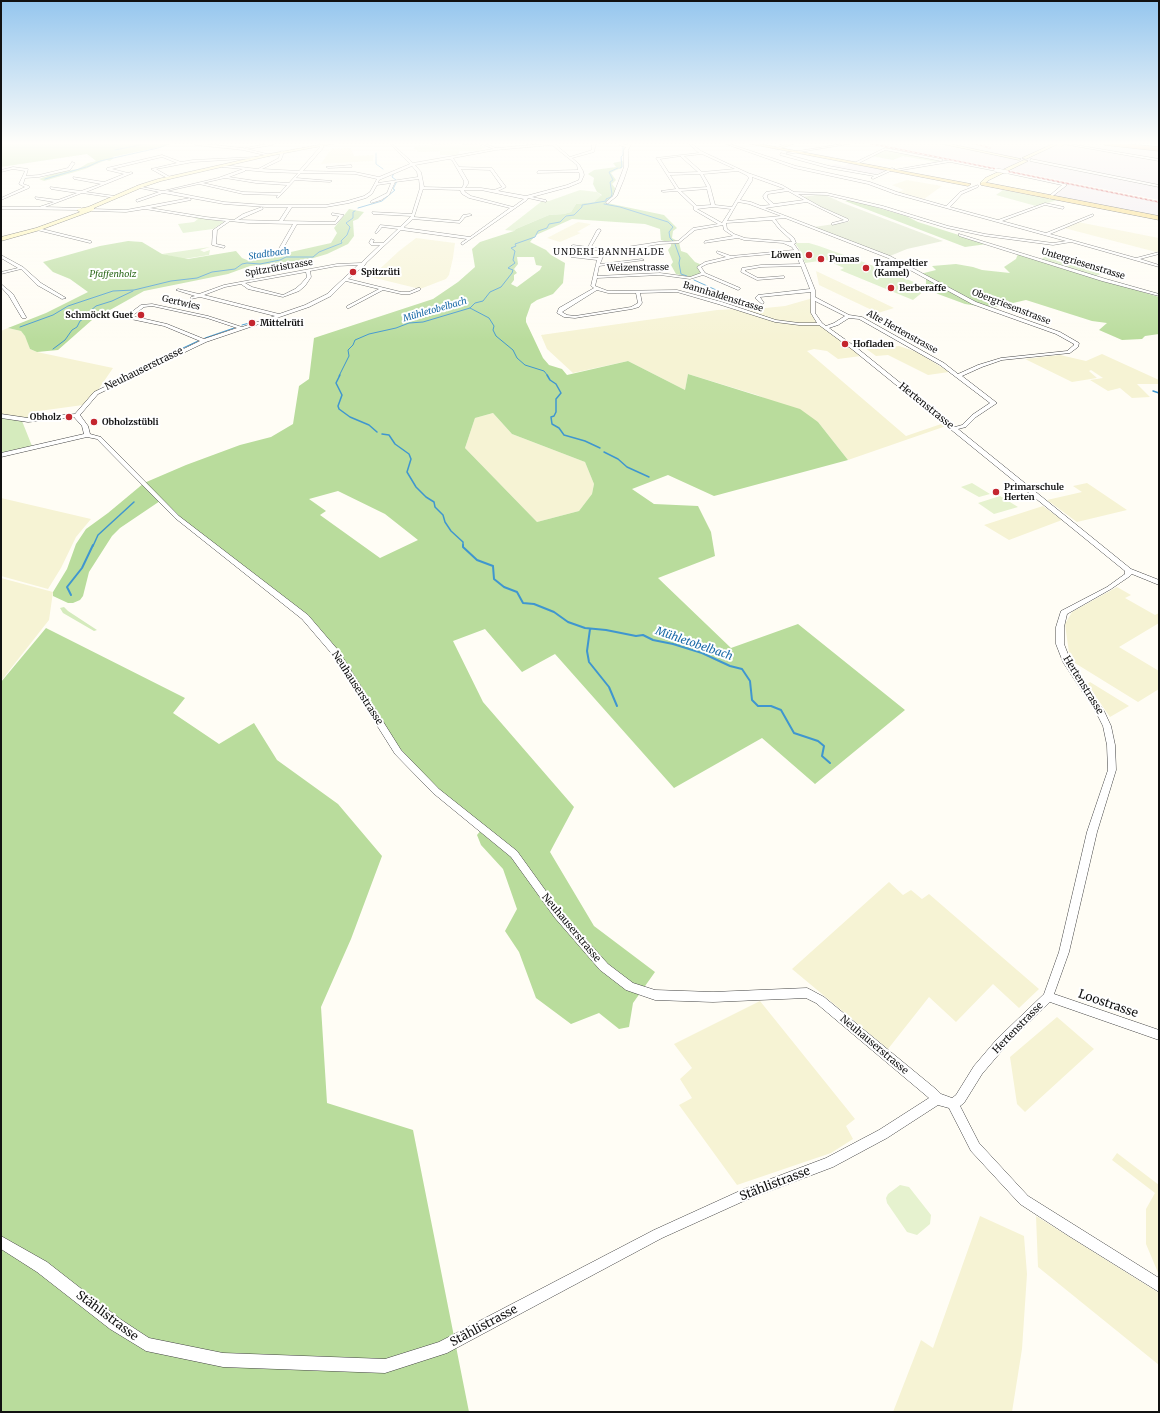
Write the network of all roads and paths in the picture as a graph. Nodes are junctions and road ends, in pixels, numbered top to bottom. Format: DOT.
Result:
graph roads {
  1 [pos="38,209"];
  2 [pos="91,209"];
  3 [pos="138,209"];
  4 [pos="152,209"];
  5 [pos="260,209"];
  6 [pos="289,209"];
  7 [pos="415,209"];
  8 [pos="512,209"];
  9 [pos="695,209"];
  10 [pos="732,209"];
  11 [pos="765,209"];
  12 [pos="824,209"];
  13 [pos="888,209"];
  14 [pos="954,209"];
  15 [pos="1032,209"];
  16 [pos="1109,209"];
  17 [pos="82,210"];
  18 [pos="373,212"];
  19 [pos="333,214"];
  20 [pos="470,215"];
  21 [pos="1092,215"];
  22 [pos="413,216"];
  23 [pos="785,216"];
  24 [pos="913,217"];
  25 [pos="1159,218"];
  26 [pos="773,219"];
  27 [pos="228,221"];
  28 [pos="234,221"];
  29 [pos="999,221"];
  30 [pos="280,223"];
  31 [pos="295,223"];
  32 [pos="723,223"];
  33 [pos="832,224"];
  34 [pos="376,225"];
  35 [pos="381,226"];
  36 [pos="402,228"];
  37 [pos="38,229"];
  38 [pos="599,230"];
  39 [pos="376,232"];
  40 [pos="1046,234"];
  41 [pos="737,237"];
  42 [pos="471,238"];
  43 [pos="1,239"];
  44 [pos="372,240"];
  45 [pos="1072,241"];
  46 [pos="90,242"];
  47 [pos="705,242"];
  48 [pos="386,244"];
  49 [pos="462,244"];
  50 [pos="791,244"];
  51 [pos="573,246"];
  52 [pos="224,247"];
  53 [pos="589,248"];
  54 [pos="607,250"];
  55 [pos="797,250"];
  56 [pos="279,252"];
  57 [pos="718,252"];
  58 [pos="1159,253"];
  59 [pos="1,256"];
  60 [pos="571,256"];
  61 [pos="729,257"];
  62 [pos="599,259"];
  63 [pos="1137,259"];
  64 [pos="642,260"];
  65 [pos="364,264"];
  66 [pos="598,265"];
  67 [pos="803,265"];
  68 [pos="1159,266"];
  69 [pos="22,268"];
  70 [pos="308,270"];
  71 [pos="1,273"];
  72 [pos="703,274"];
  73 [pos="783,277"];
  74 [pos="595,278"];
  75 [pos="346,280"];
  76 [pos="242,283"];
  77 [pos="1,284"];
  78 [pos="596,288"];
  79 [pos="382,289"];
  80 [pos="418,289"];
  81 [pos="738,289"];
  82 [pos="178,290"];
  83 [pos="812,290"];
  84 [pos="638,291"];
  85 [pos="198,295"];
  86 [pos="1159,295"];
  87 [pos="64,298"];
  88 [pos="193,298"];
  89 [pos="813,298"];
  90 [pos="762,303"];
  91 [pos="349,307"];
  92 [pos="278,315"];
  93 [pos="848,316"];
  94 [pos="24,317"];
  95 [pos="820,324"];
  96 [pos="242,328"];
  97 [pos="825,328"];
  98 [pos="204,341"];
  99 [pos="958,376"];
  100 [pos="77,415"];
  101 [pos="1,416"];
  102 [pos="954,429"];
  103 [pos="87,434"];
  104 [pos="1,455"];
  105 [pos="1129,570"];
  106 [pos="1159,583"];
  107 [pos="1048,997"];
  108 [pos="1159,1035"];
  109 [pos="937,1099"];
  110 [pos="954,1104"];
  111 [pos="1,1242"];
  112 [pos="1159,1285"];
  1 -- 17 [label="street"];
  2 -- 3 [label="street"];
  2 -- 17 [label="street"];
  4 -- 27 [label="street"];
  5 -- 28 [label="street"];
  6 -- 30 [label="street"];
  7 -- 22 [label="street, Neuhauserstrasse"];
  8 -- 42 [label="street"];
  9 -- 32 [label="street"];
  10 -- 32 [label="street"];
  11 -- 23 [label="street, Obergriesenstrasse"];
  12 -- 33 [label="street"];
  13 -- 24 [label="street"];
  14 -- 29 [label="street"];
  15 -- 29 [label="street"];
  16 -- 25 [label="main road"];
  17 -- 37 [label="street"];
  18 -- 22 [label="street"];
  19 -- 31 [label="street"];
  20 -- 22 [label="street"];
  21 -- 40 [label="street"];
  22 -- 36 [label="street, Neuhauserstrasse"];
  23 -- 26 [label="street"];
  23 -- 99 [label="street, Obergriesenstrasse"];
  24 -- 45 [label="street"];
  24 -- 86 [label="street, Untergriesenstrasse"];
  26 -- 32 [label="street"];
  26 -- 50 [label="street, Hertenstrasse"];
  27 -- 28 [label="street"];
  27 -- 52 [label="street"];
  28 -- 30 [label="street"];
  29 -- 40 [label="street"];
  30 -- 31 [label="street"];
  31 -- 56 [label="street"];
  32 -- 41 [label="street"];
  32 -- 54 [label="street"];
  34 -- 35 [label="street"];
  35 -- 36 [label="street"];
  35 -- 39 [label="street"];
  36 -- 42 [label="street"];
  36 -- 48 [label="street, Neuhauserstrasse"];
  37 -- 43 [label="street"];
  37 -- 46 [label="street"];
  38 -- 53 [label="street"];
  40 -- 45 [label="street"];
  41 -- 47 [label="street"];
  41 -- 50 [label="street"];
  42 -- 49 [label="street"];
  44 -- 48 [label="street"];
  45 -- 63 [label="street"];
  48 -- 65 [label="street, Neuhauserstrasse"];
  50 -- 55 [label="street, Hertenstrasse"];
  51 -- 53 [label="street"];
  53 -- 54 [label="street"];
  54 -- 62 [label="street"];
  55 -- 61 [label="street"];
  55 -- 67 [label="street, Hertenstrasse"];
  57 -- 61 [label="street"];
  58 -- 63 [label="street"];
  59 -- 69 [label="street"];
  60 -- 62 [label="street"];
  61 -- 72 [label="street"];
  62 -- 66 [label="street"];
  63 -- 68 [label="street"];
  64 -- 66 [label="street"];
  65 -- 70 [label="street, Spitzrütistrasse"];
  65 -- 75 [label="street, Neuhauserstrasse"];
  66 -- 74 [label="street"];
  67 -- 73 [label="street"];
  67 -- 83 [label="street, Hertenstrasse"];
  69 -- 71 [label="street"];
  69 -- 87 [label="street"];
  70 -- 76 [label="street, Spitzrütistrasse"];
  70 -- 76 [label="street"];
  72 -- 74 [label="street, Weizenstrasse"];
  72 -- 81 [label="street"];
  74 -- 78 [label="street"];
  75 -- 79 [label="street"];
  75 -- 92 [label="street, Neuhauserstrasse"];
  76 -- 85 [label="street, Spitzrütistrasse"];
  77 -- 94 [label="street"];
  78 -- 84 [label="street, Bannhaldenstrasse"];
  78 -- 84 [label="street"];
  79 -- 80 [label="street"];
  79 -- 91 [label="street"];
  82 -- 85 [label="street"];
  83 -- 89 [label="street, Hertenstrasse"];
  83 -- 90 [label="street"];
  84 -- 95 [label="street, Bannhaldenstrasse"];
  85 -- 88 [label="street, Spitzrütistrasse"];
  85 -- 92 [label="street"];
  89 -- 93 [label="street, Alte Hertenstrasse"];
  89 -- 95 [label="street, Hertenstrasse"];
  92 -- 96 [label="street, Neuhauserstrasse"];
  93 -- 97 [label="street"];
  93 -- 99 [label="street, Alte Hertenstrasse"];
  95 -- 97 [label="street, Hertenstrasse"];
  96 -- 98 [label="street, Neuhauserstrasse"];
  96 -- 98 [label="street, Gertwies"];
  97 -- 102 [label="street, Hertenstrasse"];
  98 -- 100 [label="street, Neuhauserstrasse"];
  99 -- 102 [label="street"];
  100 -- 101 [label="street"];
  100 -- 103 [label="street"];
  102 -- 105 [label="street, Hertenstrasse"];
  103 -- 104 [label="street"];
  103 -- 109 [label="street, Neuhauserstrasse"];
  105 -- 106 [label="street"];
  105 -- 107 [label="street, Hertenstrasse"];
  107 -- 108 [label="street, Loostrasse"];
  107 -- 110 [label="street, Hertenstrasse"];
  109 -- 110 [label="street"];
  109 -- 111 [label="street, Stählistrasse"];
  110 -- 112 [label="street"];
}
